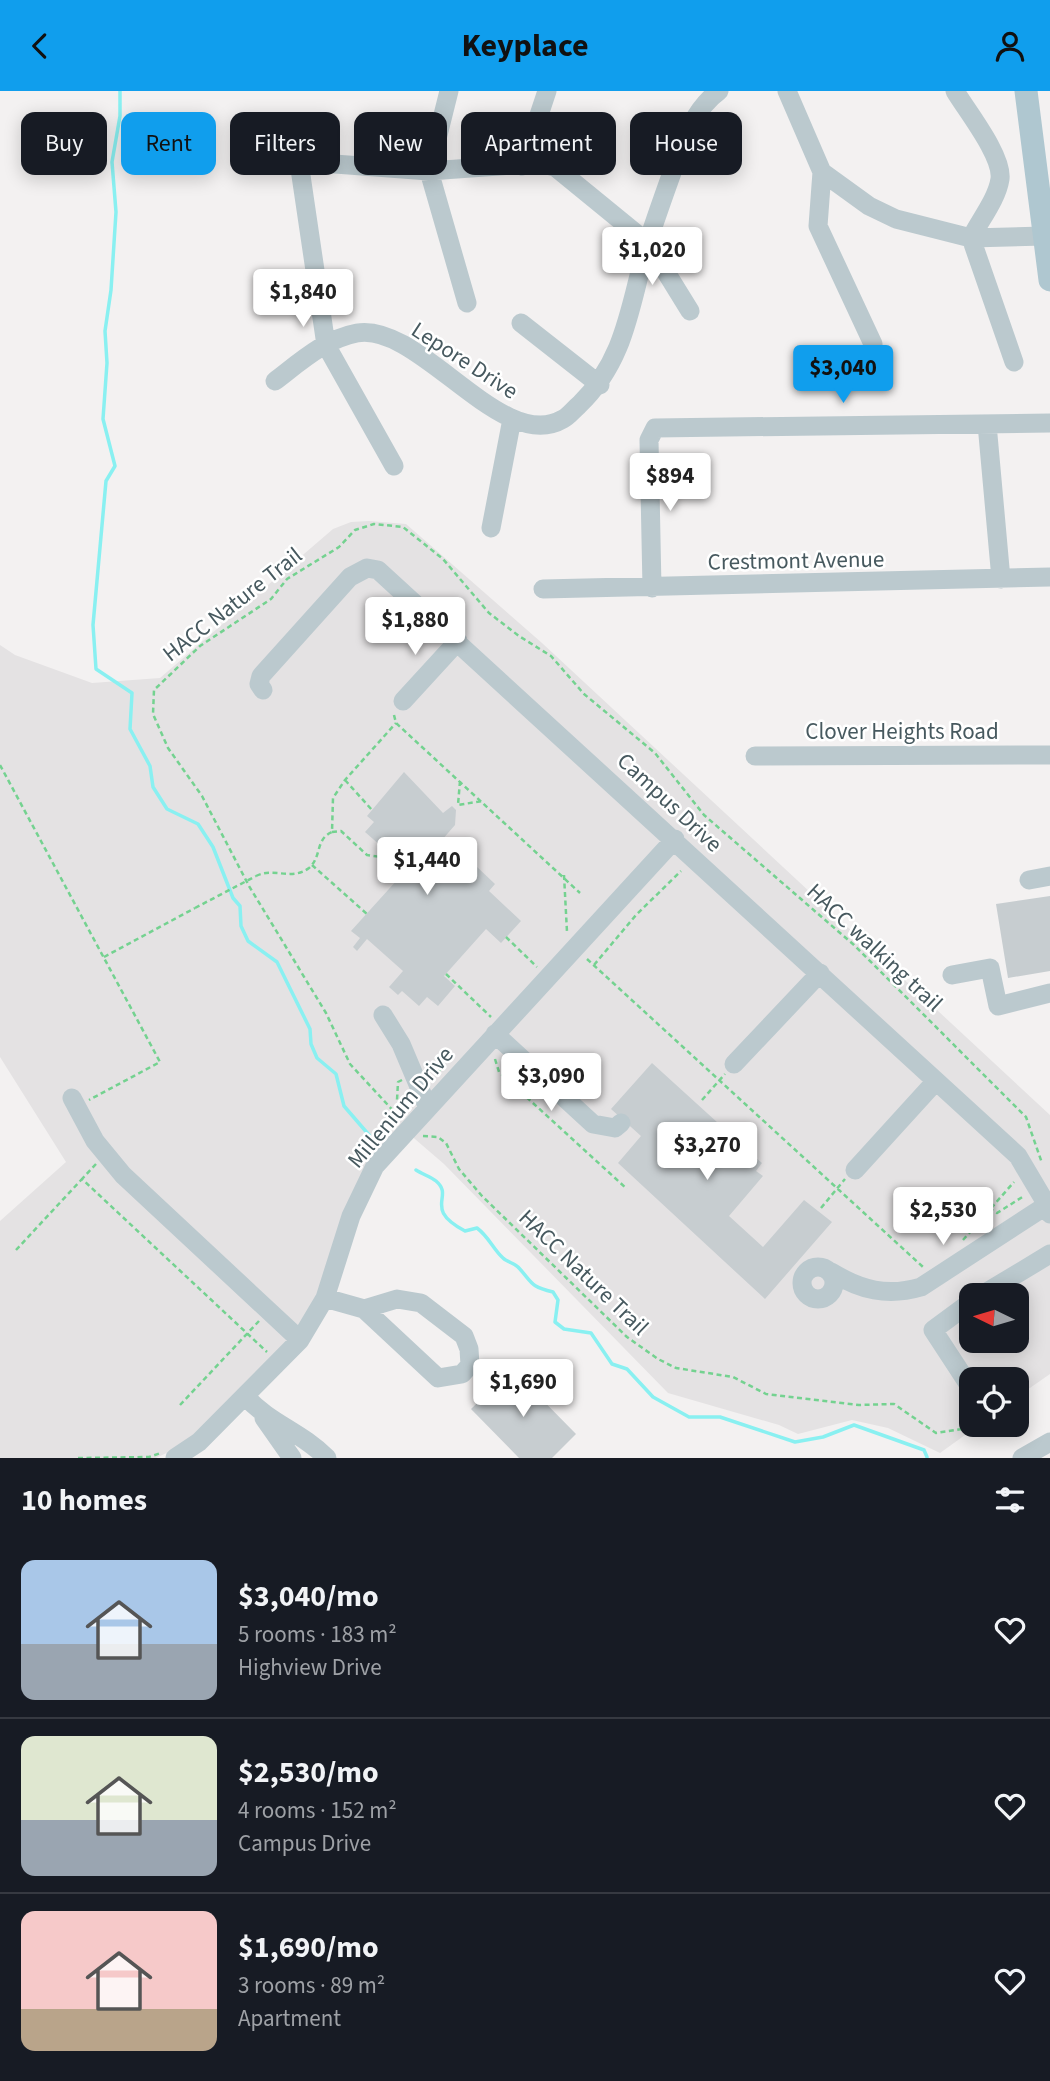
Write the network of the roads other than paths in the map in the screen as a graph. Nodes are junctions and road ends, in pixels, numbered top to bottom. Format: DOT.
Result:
graph roads {
  1 [pos="449,91"];
  2 [pos="547,91"];
  3 [pos="719,91"];
  4 [pos="788,91"];
  5 [pos="955,91"];
  6 [pos="1026,91"];
  7 [pos="444,112"];
  8 [pos="540,112"];
  9 [pos="822,172"];
  10 [pos="301,175"];
  11 [pos="430,175"];
  12 [pos="565,175"];
  13 [pos="1044,236"];
  14 [pos="971,238"];
  15 [pos="648,243"];
  16 [pos="1050,280"];
  17 [pos="467,303"];
  18 [pos="690,311"];
  19 [pos="521,323"];
  20 [pos="873,344"];
  21 [pos="326,345"];
  22 [pos="1014,362"];
  23 [pos="275,381"];
  24 [pos="600,385"];
  25 [pos="512,419"];
  26 [pos="1050,423"];
  27 [pos="987,424"];
  28 [pos="394,466"];
  29 [pos="491,528"];
  30 [pos="1050,577"];
  31 [pos="1001,579"];
  32 [pos="652,588"];
  33 [pos="543,589"];
  34 [pos="458,641"];
  35 [pos="263,690"];
  36 [pos="398,706"];
  37 [pos="1050,755"];
  38 [pos="755,756"];
  39 [pos="675,839"];
  40 [pos="1050,876"];
  41 [pos="1029,880"];
  42 [pos="820,973"];
  43 [pos="952,975"];
  44 [pos="1050,993"];
  45 [pos="383,1014"];
  46 [pos="498,1040"];
  47 [pos="734,1064"];
  48 [pos="936,1081"];
  49 [pos="75,1102"];
  50 [pos="427,1117"];
  51 [pos="621,1123"];
  52 [pos="855,1170"];
  53 [pos="1046,1198"];
  54 [pos="1050,1254"];
  55 [pos="826,1266"];
  56 [pos="1002,1283"];
  57 [pos="325,1298"];
  58 [pos="364,1309"];
  59 [pos="959,1311"];
  60 [pos="300,1340"];
  61 [pos="959,1371"];
  62 [pos="245,1396"];
  63 [pos="262,1415"];
  64 [pos="1050,1442"];
  65 [pos="172,1454"];
  66 [pos="292,1458"];
  67 [pos="327,1458"];
  68 [pos="1022,1458"];
  1 -- 7 [label="street"];
  2 -- 8 [label="street"];
  3 -- 15 [label="street, Lepore Drive"];
  4 -- 9 [label="street"];
  5 -- 14 [label="street"];
  6 -- 13 [label="main road"];
  9 -- 14 [label="street"];
  9 -- 20 [label="street"];
  10 -- 21 [label="street"];
  11 -- 17 [label="street"];
  12 -- 15 [label="street"];
  13 -- 14 [label="street"];
  13 -- 16 [label="main road"];
  14 -- 22 [label="street"];
  15 -- 18 [label="street"];
  15 -- 24 [label="street, Lepore Drive"];
  19 -- 24 [label="street"];
  21 -- 23 [label="street, Lepore Drive"];
  21 -- 25 [label="street, Lepore Drive"];
  21 -- 28 [label="street"];
  24 -- 25 [label="street, Lepore Drive"];
  25 -- 29 [label="street"];
  26 -- 27 [label="street"];
  27 -- 31 [label="street"];
  27 -- 32 [label="street"];
  30 -- 31 [label="street, Crestmont Avenue"];
  31 -- 32 [label="street, Crestmont Avenue"];
  32 -- 33 [label="street, Crestmont Avenue"];
  34 -- 35 [label="street, Campus Drive"];
  34 -- 36 [label="street"];
  34 -- 39 [label="street, Campus Drive"];
  37 -- 38 [label="street, Clover Heights Road"];
  39 -- 42 [label="street, Campus Drive"];
  39 -- 46 [label="street, Millenium Drive"];
  40 -- 41 [label="street"];
  42 -- 47 [label="street"];
  42 -- 48 [label="street, Campus Drive"];
  43 -- 44 [label="street"];
  45 -- 50 [label="street"];
  46 -- 50 [label="street, Millenium Drive"];
  46 -- 51 [label="street"];
  48 -- 52 [label="street"];
  48 -- 53 [label="street, Campus Drive"];
  49 -- 60 [label="street"];
  50 -- 57 [label="street, Millenium Drive"];
  53 -- 55 [label="street"];
  54 -- 56 [label="street"];
  57 -- 58 [label="street"];
  57 -- 60 [label="street, Millenium Drive"];
  58 -- 58 [label="street"];
  59 -- 61 [label="street"];
  60 -- 62 [label="street, Millenium Drive"];
  62 -- 63 [label="street"];
  62 -- 65 [label="street, Millenium Drive"];
  63 -- 66 [label="street"];
  63 -- 67 [label="street"];
  64 -- 68 [label="street"];
}
